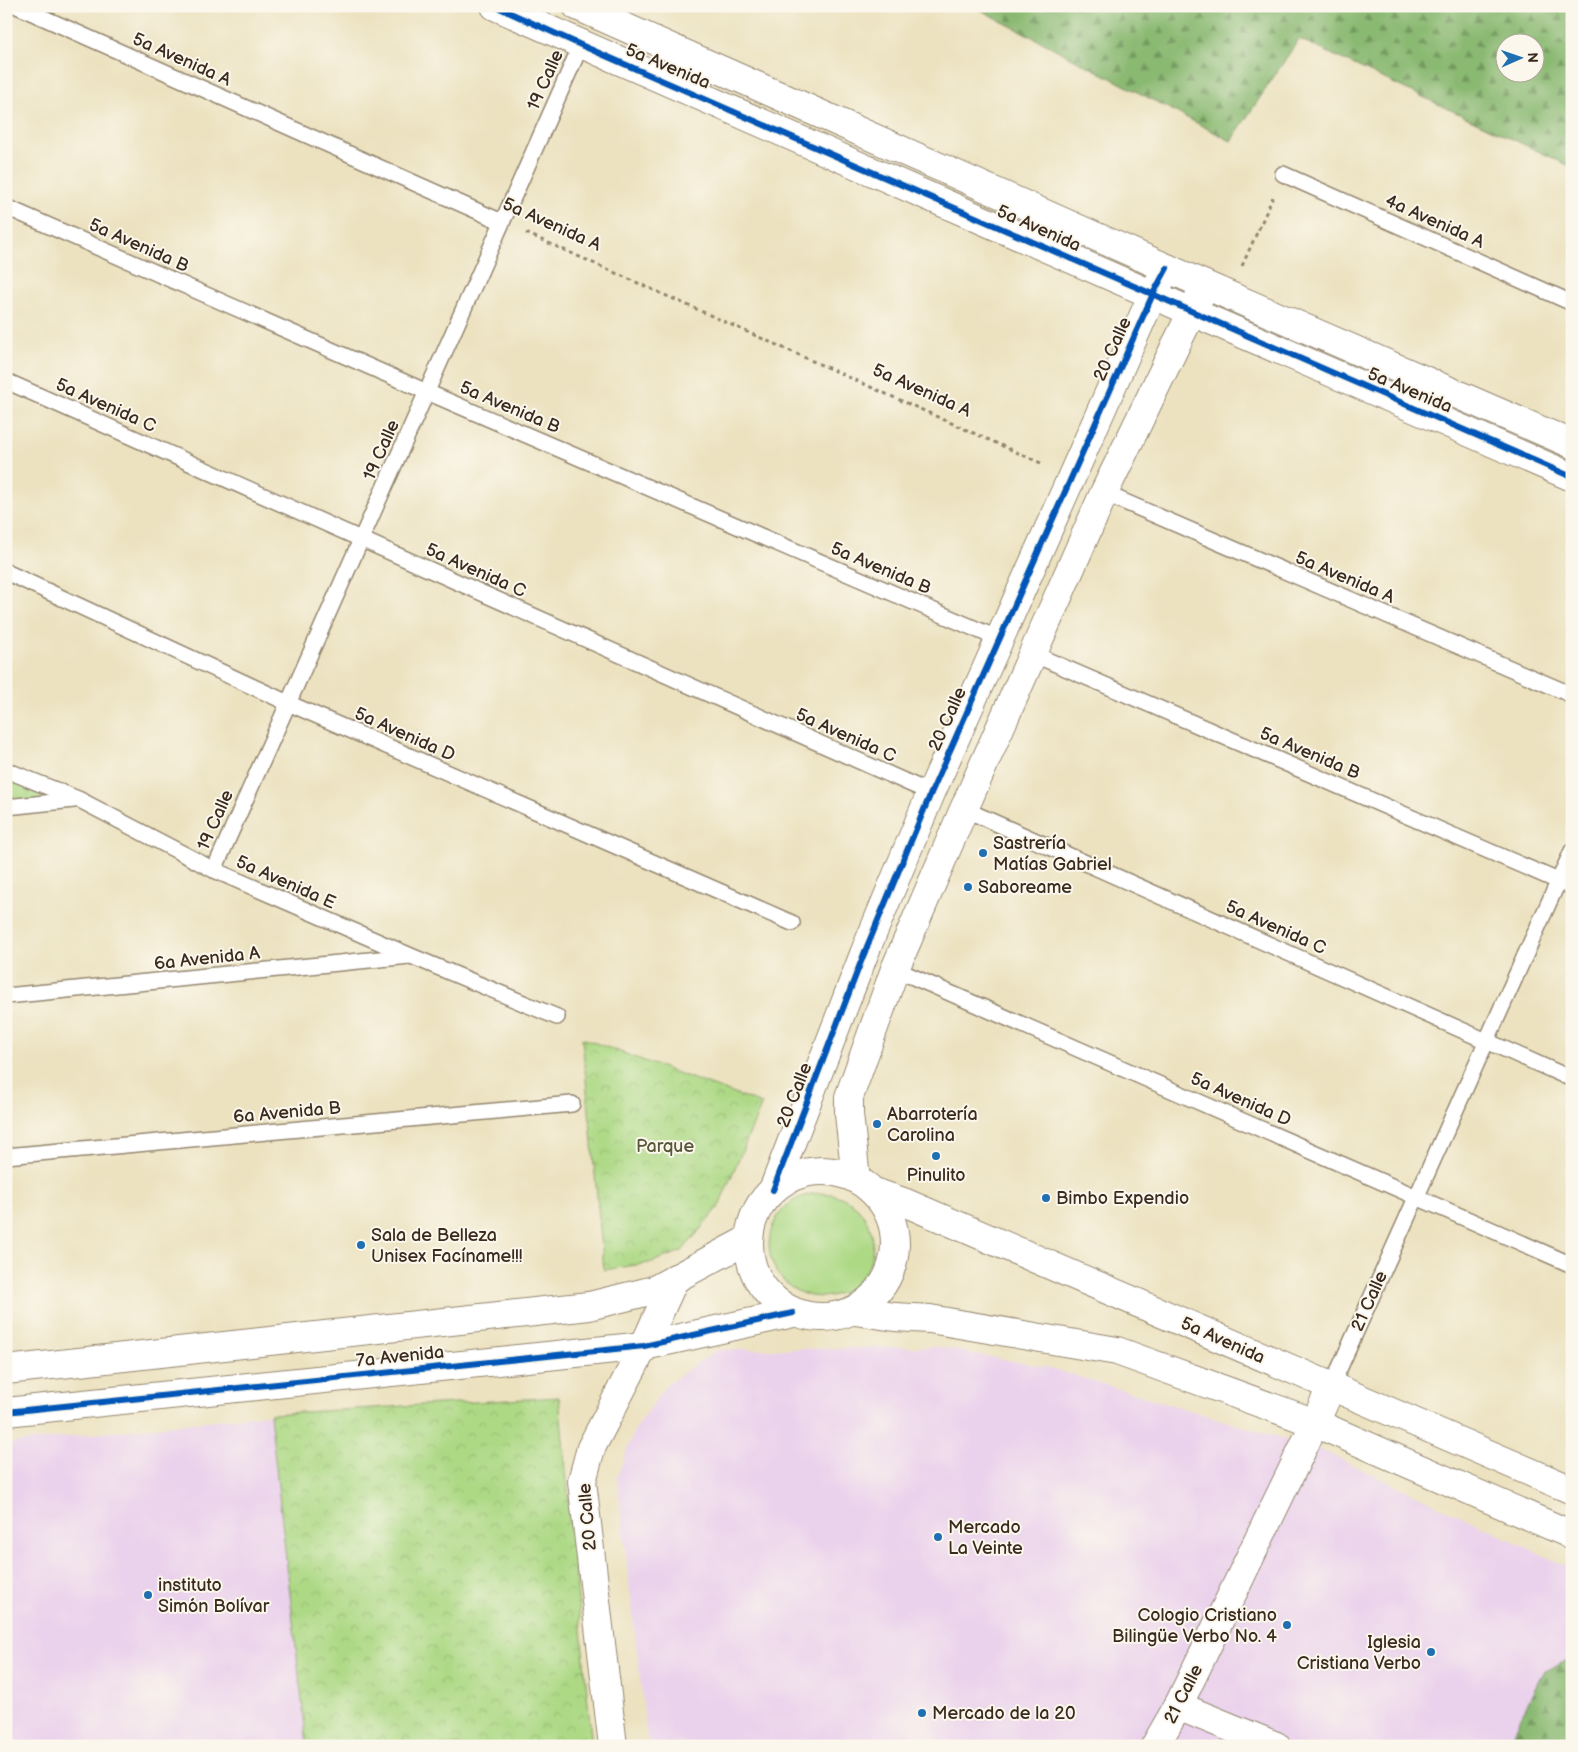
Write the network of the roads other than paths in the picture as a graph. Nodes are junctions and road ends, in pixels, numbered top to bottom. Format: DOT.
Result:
graph roads {
  1 [pos="17,6"];
  2 [pos="495,6"];
  3 [pos="576,6"];
  4 [pos="581,45"];
  5 [pos="1283,174"];
  6 [pos="6,207"];
  7 [pos="502,222"];
  8 [pos="1167,268"];
  9 [pos="1205,285"];
  10 [pos="1153,294"];
  11 [pos="1572,303"];
  12 [pos="1192,312"];
  13 [pos="6,380"];
  14 [pos="427,392"];
  15 [pos="1572,444"];
  16 [pos="1572,477"];
  17 [pos="1104,493"];
  18 [pos="362,539"];
  19 [pos="6,572"];
  20 [pos="999,639"];
  21 [pos="1033,654"];
  22 [pos="1572,695"];
  23 [pos="288,703"];
  24 [pos="6,770"];
  25 [pos="930,793"];
  26 [pos="78,799"];
  27 [pos="6,807"];
  28 [pos="964,809"];
  29 [pos="1572,850"];
  30 [pos="214,870"];
  31 [pos="1565,884"];
  32 [pos="792,924"];
  33 [pos="411,956"];
  34 [pos="895,969"];
  35 [pos="6,996"];
  36 [pos="557,1017"];
  37 [pos="1486,1040"];
  38 [pos="1572,1079"];
  39 [pos="572,1104"];
  40 [pos="6,1156"];
  41 [pos="865,1185"];
  42 [pos="773,1190"];
  43 [pos="1416,1196"];
  44 [pos="749,1239"];
  45 [pos="1572,1265"];
  46 [pos="675,1278"];
  47 [pos="855,1311"];
  48 [pos="793,1313"];
  49 [pos="644,1346"];
  50 [pos="6,1370"];
  51 [pos="1331,1387"];
  52 [pos="6,1412"];
  53 [pos="1315,1423"];
  54 [pos="1572,1490"];
  55 [pos="1572,1535"];
  56 [pos="1178,1706"];
  57 [pos="612,1746"];
  58 [pos="1155,1746"];
  59 [pos="1276,1746"];
  1 -- 7 [label="lane, 5a Avenida A"];
  2 -- 4 [label="street, 5a Avenida"];
  3 -- 8 [label="street, 5a Avenida"];
  4 -- 7 [label="lane, 19 Calle"];
  4 -- 10 [label="street, 5a Avenida"];
  5 -- 11 [label="lane, 4a Avenida A"];
  6 -- 14 [label="lane, 5a Avenida B"];
  7 -- 14 [label="lane, 19 Calle"];
  8 -- 9 [label="street, 5a Avenida"];
  8 -- 10 [label="street, 20 Calle"];
  9 -- 12 [label="street"];
  9 -- 15 [label="street, 5a Avenida"];
  10 -- 12 [label="street, 5a Avenida"];
  10 -- 20 [label="street, 20 Calle"];
  12 -- 16 [label="street, 5a Avenida"];
  12 -- 17 [label="street"];
  13 -- 18 [label="lane, 5a Avenida C"];
  14 -- 18 [label="lane, 19 Calle"];
  14 -- 20 [label="lane, 5a Avenida B"];
  17 -- 21 [label="street"];
  17 -- 22 [label="lane, 5a Avenida A"];
  18 -- 23 [label="lane, 19 Calle"];
  18 -- 25 [label="lane, 5a Avenida C"];
  19 -- 23 [label="lane, 5a Avenida D"];
  20 -- 25 [label="street, 20 Calle"];
  21 -- 28 [label="street"];
  21 -- 31 [label="lane, 5a Avenida B"];
  23 -- 30 [label="lane, 19 Calle"];
  23 -- 32 [label="lane, 5a Avenida D"];
  24 -- 26 [label="lane, 5a Avenida E"];
  25 -- 42 [label="street, 20 Calle"];
  26 -- 27 [label="lane"];
  26 -- 30 [label="lane, 5a Avenida E"];
  28 -- 34 [label="street"];
  28 -- 37 [label="lane, 5a Avenida C"];
  29 -- 31 [label="lane, 21 Calle"];
  30 -- 33 [label="lane, 5a Avenida E"];
  31 -- 37 [label="lane, 21 Calle"];
  33 -- 35 [label="lane, 6a Avenida A"];
  33 -- 36 [label="lane, 5a Avenida E"];
  34 -- 41 [label="street"];
  34 -- 43 [label="lane, 5a Avenida D"];
  37 -- 38 [label="lane, 5a Avenida C"];
  37 -- 43 [label="lane, 21 Calle"];
  39 -- 40 [label="lane, 6a Avenida B"];
  41 -- 42 [label="street"];
  41 -- 47 [label="street"];
  41 -- 51 [label="street, 5a Avenida"];
  42 -- 44 [label="street"];
  43 -- 45 [label="lane, 5a Avenida D"];
  43 -- 51 [label="lane, 21 Calle"];
  44 -- 46 [label="street, 7a Avenida"];
  44 -- 48 [label="street"];
  46 -- 49 [label="street, 20 Calle"];
  46 -- 50 [label="street, 7a Avenida"];
  47 -- 48 [label="street"];
  47 -- 53 [label="street"];
  48 -- 49 [label="street, 7a Avenida"];
  49 -- 52 [label="street, 7a Avenida"];
  49 -- 57 [label="street, 20 Calle"];
  51 -- 53 [label="street, 21 Calle"];
  51 -- 54 [label="street, 5a Avenida"];
  53 -- 55 [label="street"];
  53 -- 56 [label="street, 21 Calle"];
  56 -- 58 [label="street, 21 Calle"];
  56 -- 59 [label="street"];
}
